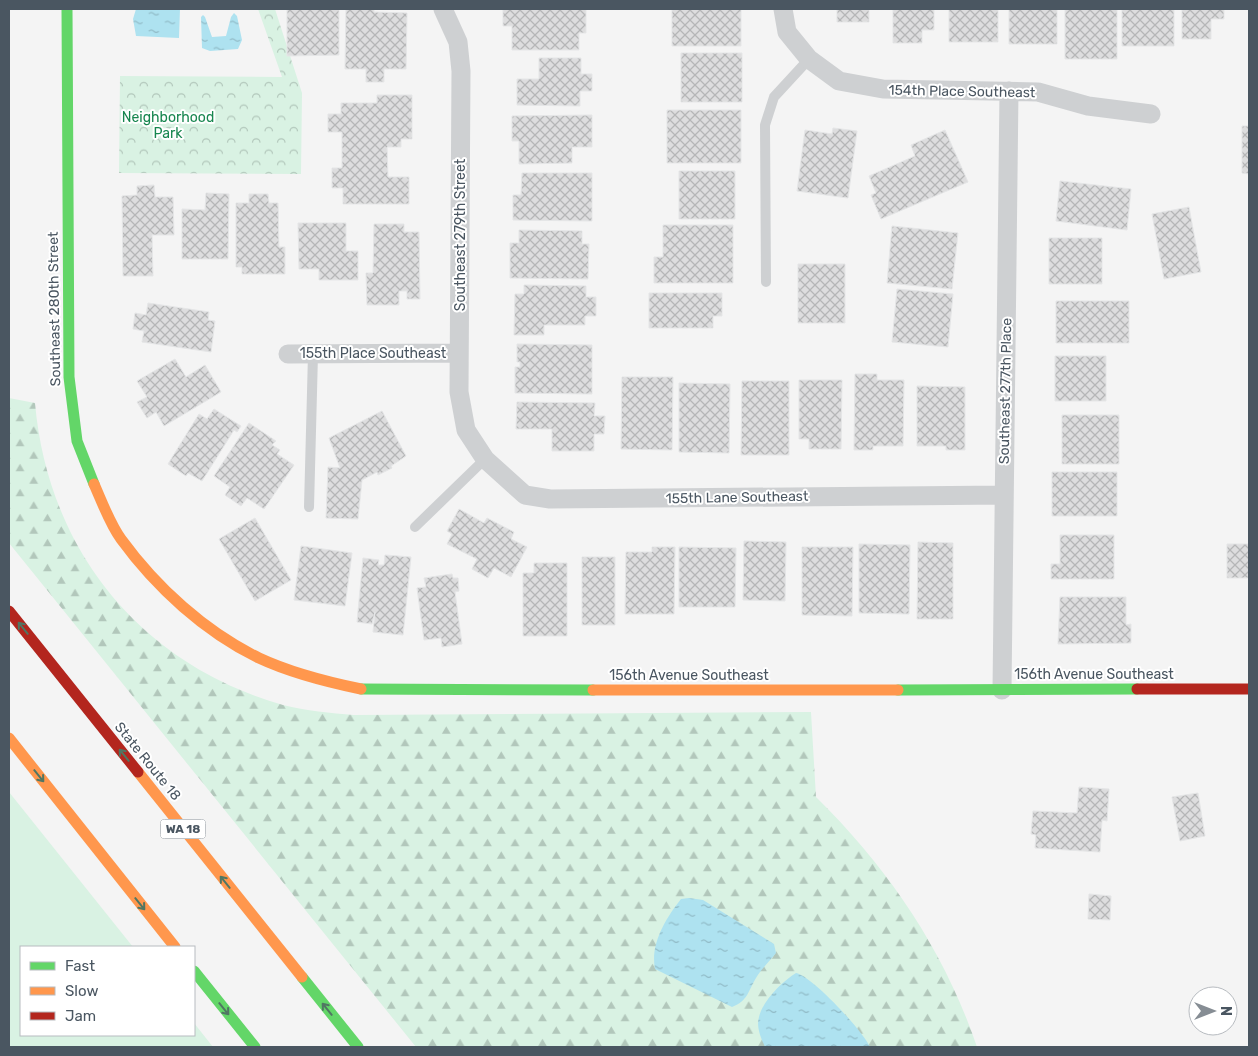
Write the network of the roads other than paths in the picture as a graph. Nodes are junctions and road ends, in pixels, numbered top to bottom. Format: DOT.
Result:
graph roads {
  1 [pos="67,9"];
  2 [pos="443,9"];
  3 [pos="783,9"];
  4 [pos="809,59"];
  5 [pos="1009,91"];
  6 [pos="1151,114"];
  7 [pos="766,282"];
  8 [pos="459,353"];
  9 [pos="288,354"];
  10 [pos="313,354"];
  11 [pos="485,459"];
  12 [pos="1004,495"];
  13 [pos="309,507"];
  14 [pos="415,528"];
  15 [pos="159,584"];
  16 [pos="9,611"];
  17 [pos="1249,688"];
  18 [pos="1002,690"];
  19 [pos="9,738"];
  20 [pos="174,946"];
  21 [pos="195,972"];
  22 [pos="255,1047"];
  23 [pos="358,1047"];
  1 -- 15 [label="main road, Southeast 280th Street"];
  2 -- 8 [label="street, Southeast 279th Street"];
  3 -- 4 [label="street, 154th Place Southeast"];
  4 -- 5 [label="street, 154th Place Southeast"];
  4 -- 7 [label="lane"];
  5 -- 6 [label="street, 154th Place Southeast"];
  5 -- 12 [label="street, Southeast 277th Place"];
  8 -- 10 [label="street, 155th Place Southeast"];
  8 -- 11 [label="street, Southeast 279th Street"];
  9 -- 10 [label="street, 155th Place Southeast"];
  10 -- 13 [label="lane"];
  11 -- 12 [label="street, 155th Lane Southeast"];
  11 -- 14 [label="lane"];
  12 -- 18 [label="street, Southeast 277th Place"];
  15 -- 18 [label="main road, 156th Avenue Southeast"];
  23 -- 16 [label="main road, State Route 18 / WA 18, one-way"];
  17 -- 18 [label="main road, 156th Avenue Southeast"];
  19 -- 20 [label="main road, one-way"];
  21 -- 22 [label="main road, one-way"];
}
